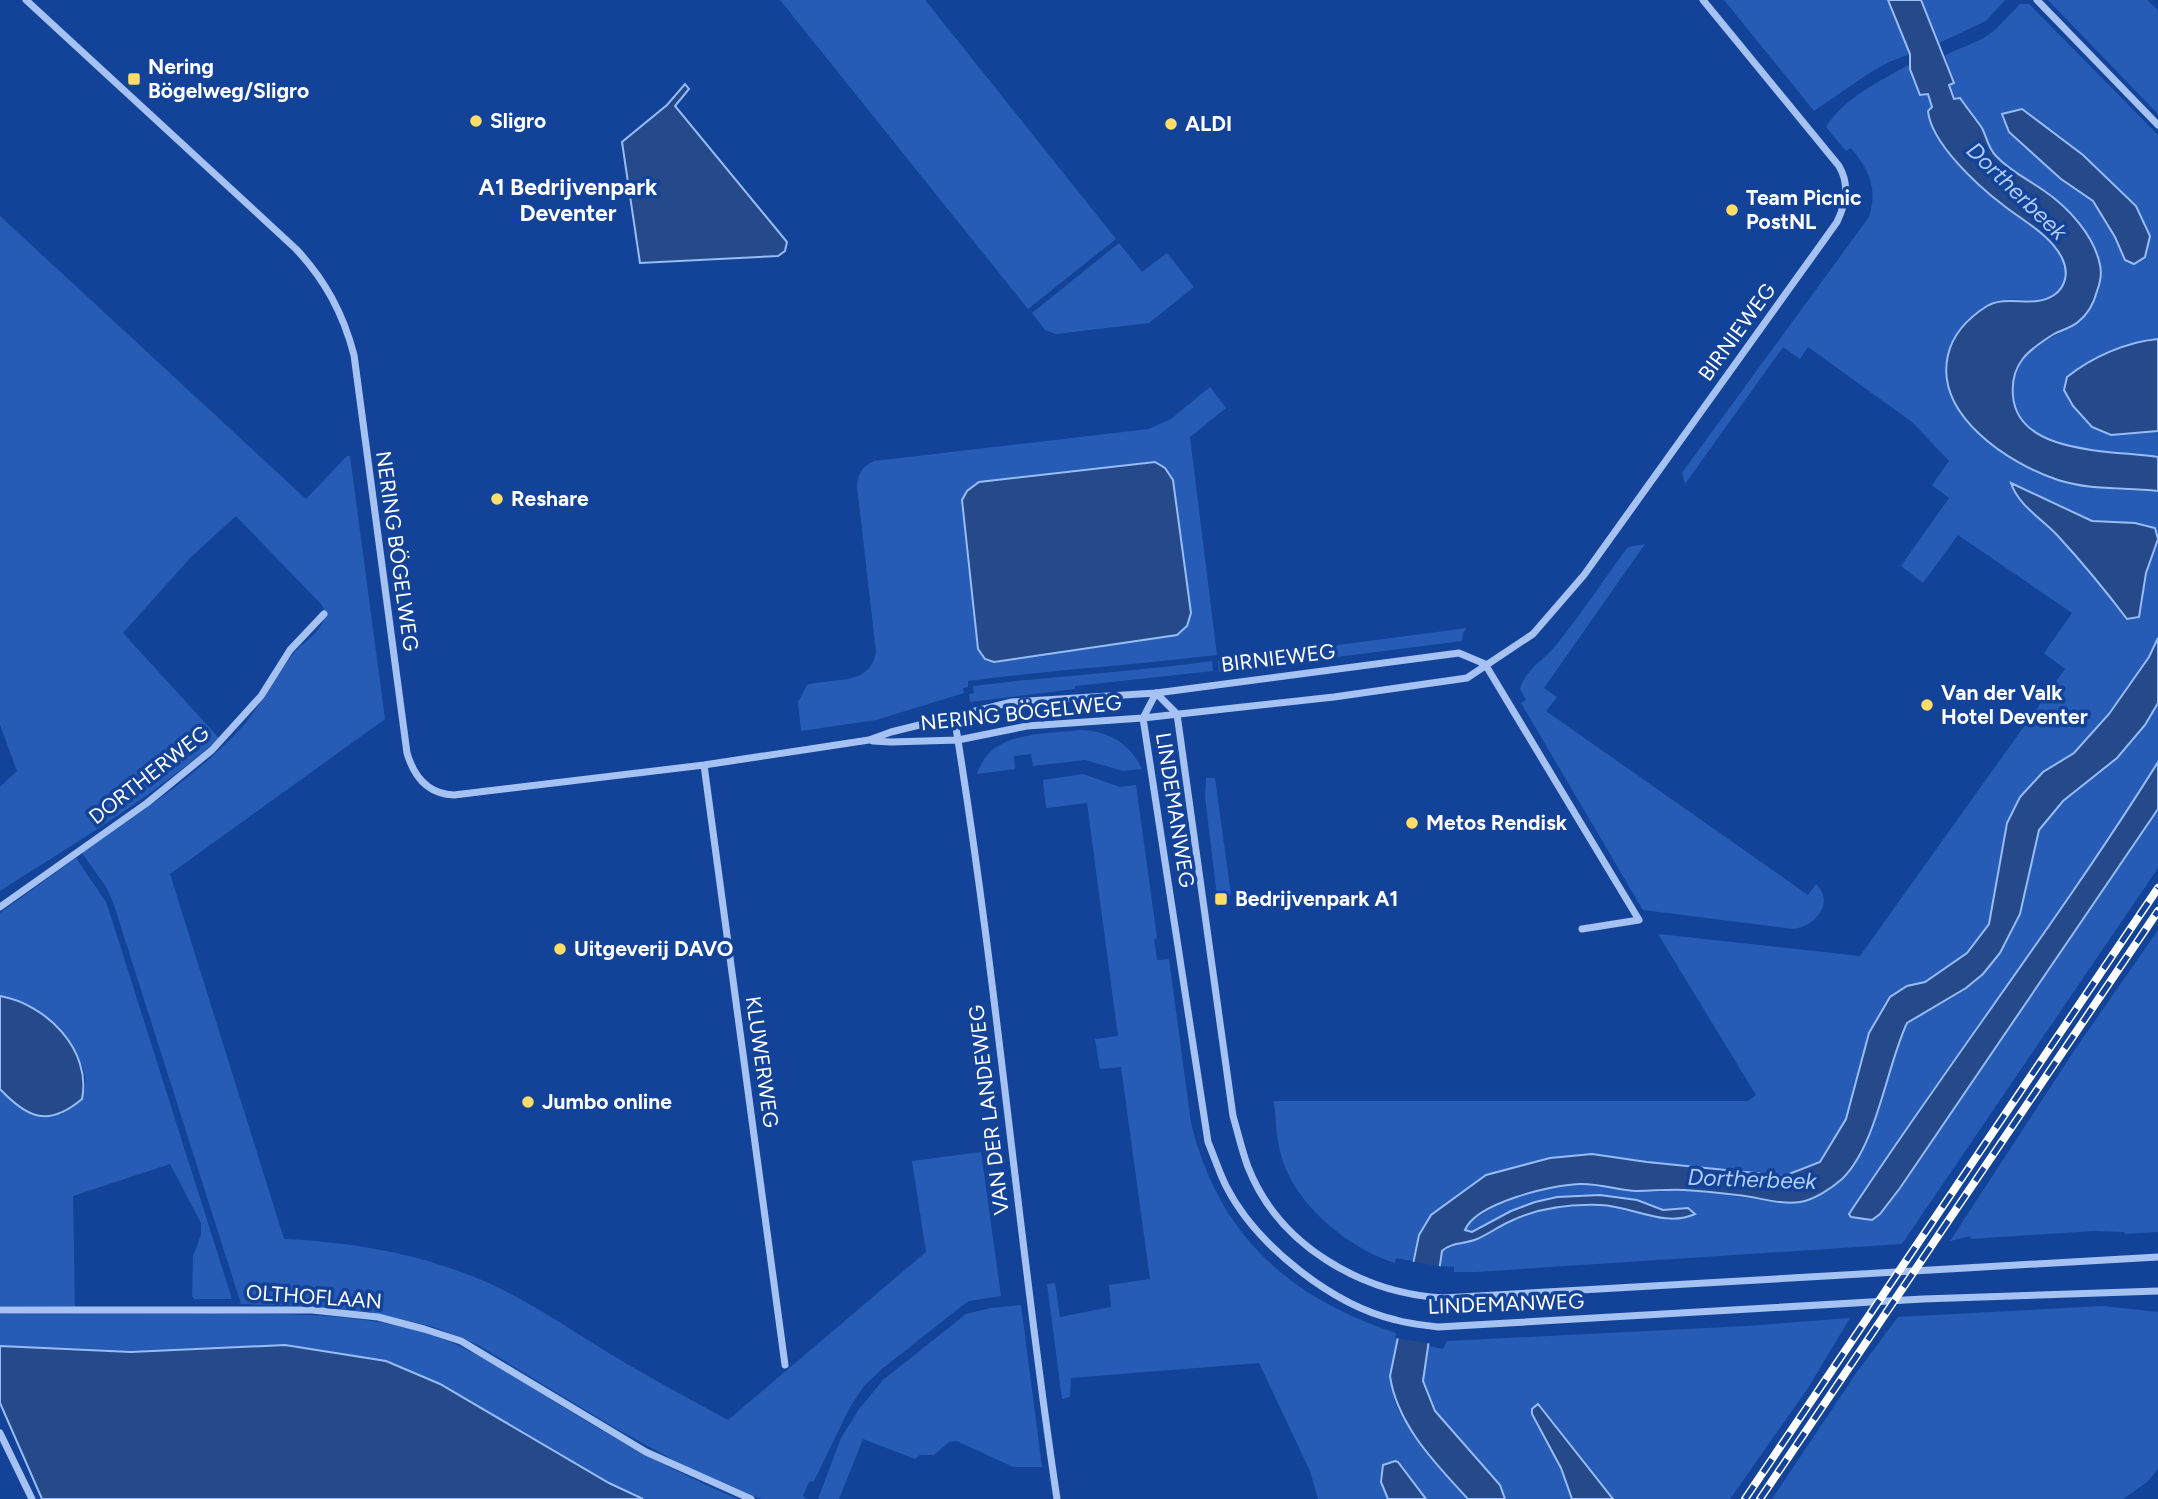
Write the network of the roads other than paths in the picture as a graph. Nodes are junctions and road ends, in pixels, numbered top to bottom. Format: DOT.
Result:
graph roads {
  1 [pos="26,0"];
  2 [pos="1703,0"];
  3 [pos="2037,0"];
  4 [pos="2158,125"];
  5 [pos="324,614"];
  6 [pos="1485,664"];
  7 [pos="1156,693"];
  8 [pos="1177,714"];
  9 [pos="954,716"];
  10 [pos="1143,719"];
  11 [pos="869,740"];
  12 [pos="958,740"];
  13 [pos="704,765"];
  14 [pos="0,908"];
  15 [pos="1582,929"];
  16 [pos="2158,1257"];
  17 [pos="2158,1291"];
  18 [pos="0,1310"];
  19 [pos="785,1365"];
  20 [pos="0,1433"];
  21 [pos="32,1499"];
  22 [pos="751,1499"];
  23 [pos="1057,1499"];
  1 -- 13 [label="street, NERING BÖGELWEG"];
  2 -- 6 [label="street, BIRNIEWEG"];
  3 -- 4 [label="street"];
  5 -- 14 [label="street, DORTHERWEG"];
  6 -- 7 [label="street, BIRNIEWEG"];
  6 -- 8 [label="street, BIRNIEWEG"];
  6 -- 15 [label="street"];
  7 -- 8 [label="street, LINDEMANWEG"];
  7 -- 9 [label="street, NERING BÖGELWEG"];
  7 -- 10 [label="street, LINDEMANWEG"];
  8 -- 10 [label="street, NERING BÖGELWEG"];
  8 -- 16 [label="street, LINDEMANWEG"];
  9 -- 11 [label="street, NERING BÖGELWEG"];
  9 -- 12 [label="street, VAN DER LANDEWEG"];
  10 -- 12 [label="street, NERING BÖGELWEG"];
  10 -- 17 [label="street, LINDEMANWEG"];
  11 -- 12 [label="street, NERING BÖGELWEG"];
  11 -- 13 [label="street, NERING BÖGELWEG"];
  12 -- 23 [label="street, VAN DER LANDEWEG"];
  13 -- 19 [label="street, KLUWERWEG"];
  18 -- 22 [label="street, OLTHOFLAAN"];
  20 -- 21 [label="street"];
}
